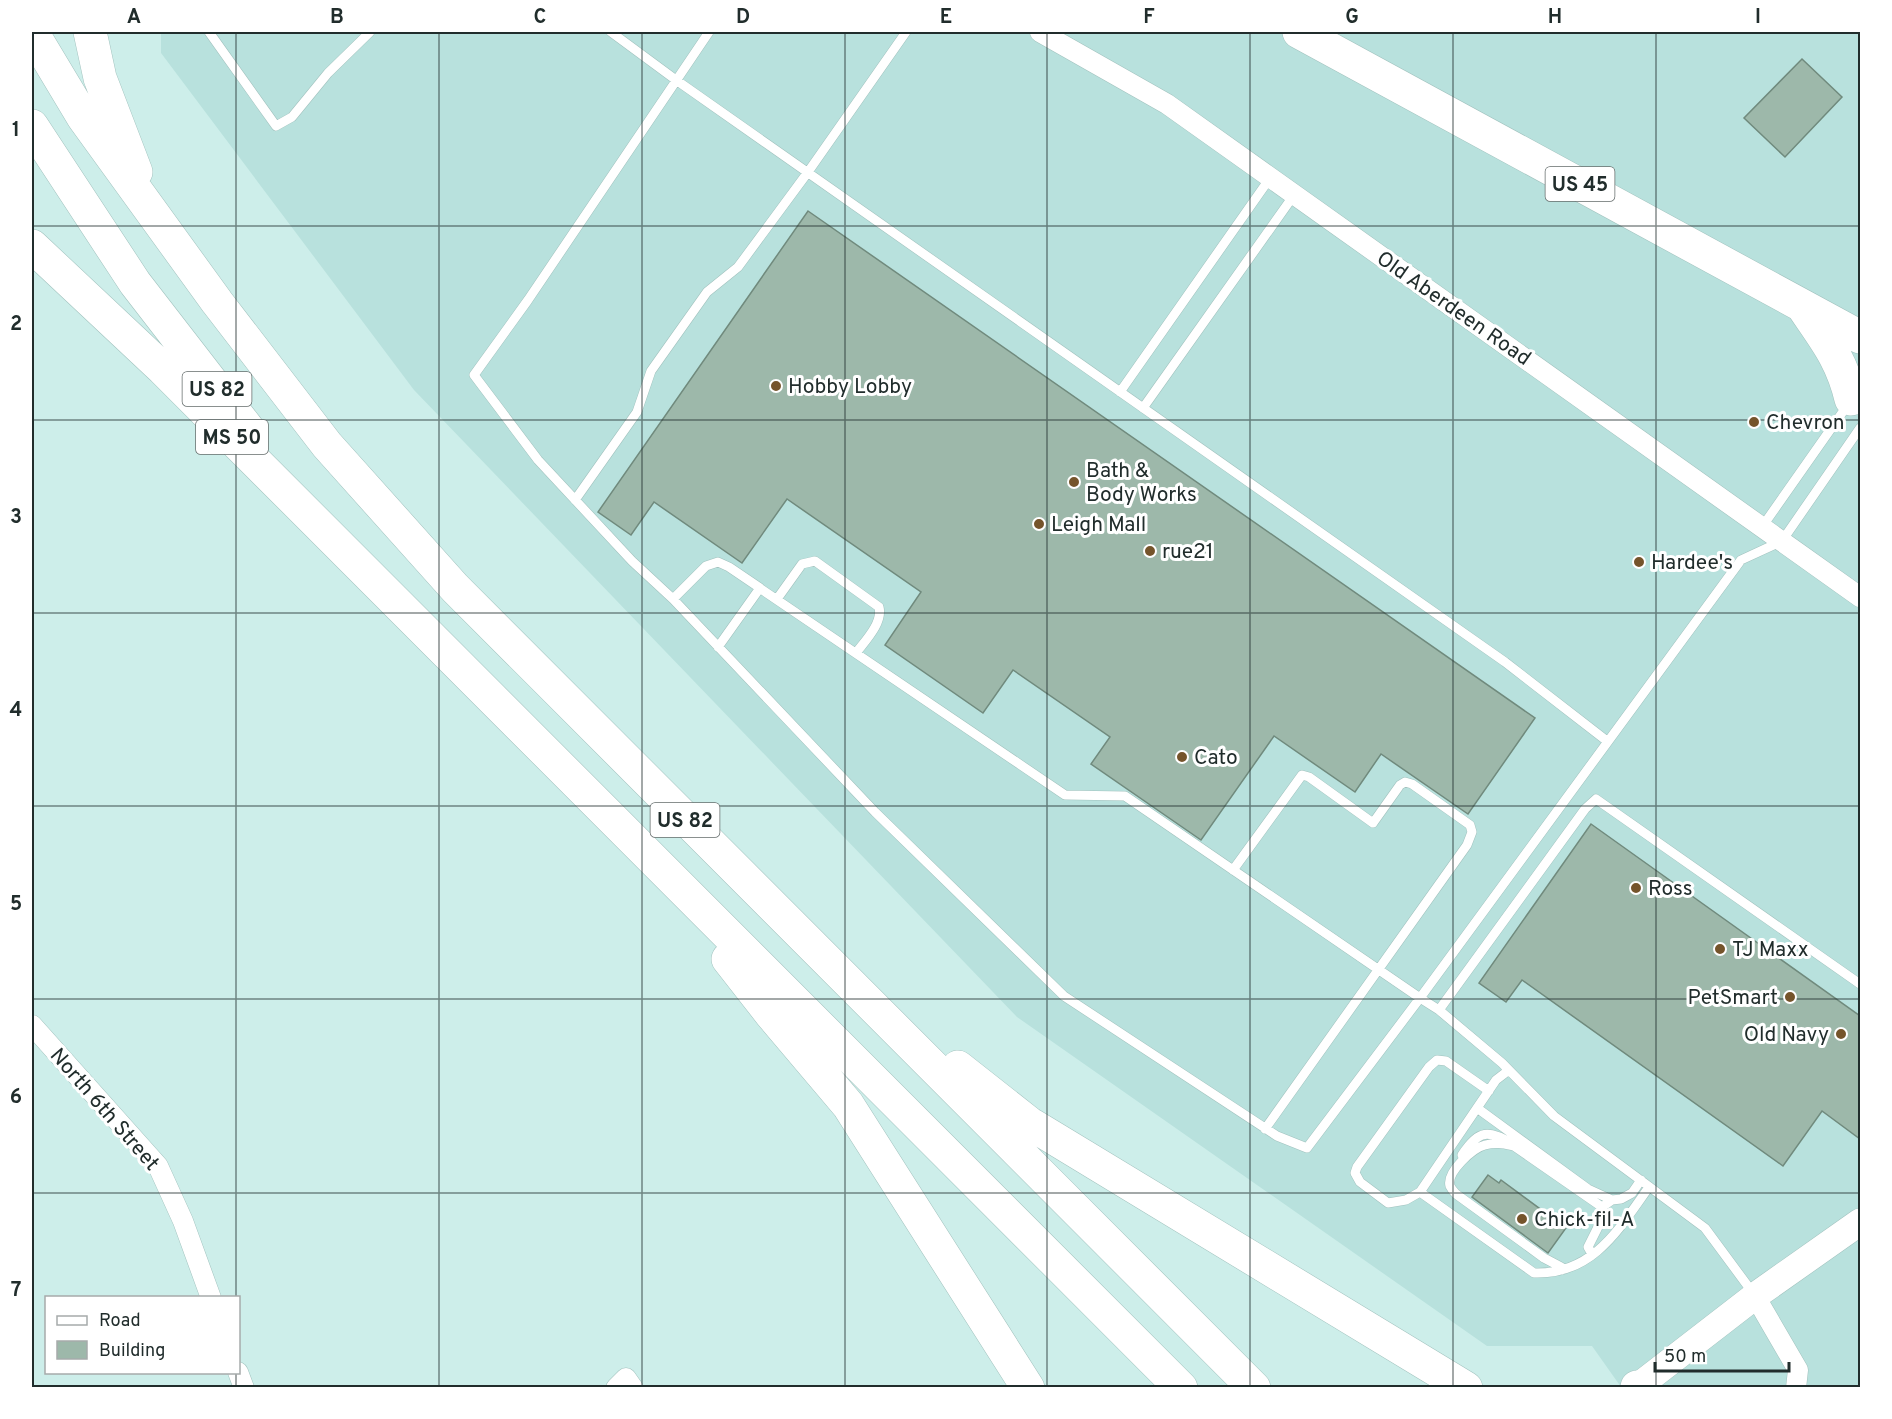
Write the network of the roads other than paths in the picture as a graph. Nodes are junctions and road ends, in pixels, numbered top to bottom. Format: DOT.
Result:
graph roads {
  1 [pos="32,32"];
  2 [pos="90,32"];
  3 [pos="209,32"];
  4 [pos="370,32"];
  5 [pos="611,32"];
  6 [pos="709,32"];
  7 [pos="906,32"];
  8 [pos="1041,32"];
  9 [pos="1313,35"];
  10 [pos="676,80"];
  11 [pos="32,126"];
  12 [pos="808,172"];
  13 [pos="1270,178"];
  14 [pos="1294,195"];
  15 [pos="154,218"];
  16 [pos="32,246"];
  17 [pos="1800,304"];
  18 [pos="1860,337"];
  19 [pos="1120,392"];
  20 [pos="1857,404"];
  21 [pos="1143,408"];
  22 [pos="575,500"];
  23 [pos="1762,527"];
  24 [pos="1782,541"];
  25 [pos="758,587"];
  26 [pos="1860,597"];
  27 [pos="673,599"];
  28 [pos="777,599"];
  29 [pos="427,632"];
  30 [pos="718,646"];
  31 [pos="856,653"];
  32 [pos="1607,741"];
  33 [pos="634,840"];
  34 [pos="1233,870"];
  35 [pos="1379,970"];
  36 [pos="842,977"];
  37 [pos="1860,984"];
  38 [pos="1420,998"];
  39 [pos="1439,1010"];
  40 [pos="32,1025"];
  41 [pos="1509,1070"];
  42 [pos="1489,1091"];
  43 [pos="1477,1108"];
  44 [pos="1266,1129"];
  45 [pos="1645,1184"];
  46 [pos="1420,1192"];
  47 [pos="1612,1200"];
  48 [pos="1602,1207"];
  49 [pos="1860,1222"];
  50 [pos="1592,1254"];
  51 [pos="1562,1270"];
  52 [pos="210,1296"];
  53 [pos="1755,1296"];
  54 [pos="1637,1387"];
  55 [pos="616,1388"];
  56 [pos="633,1388"];
  57 [pos="1028,1388"];
  58 [pos="1181,1388"];
  59 [pos="1254,1388"];
  60 [pos="1466,1388"];
  61 [pos="1796,1388"];
  1 -- 15 [label="highway, US 82"];
  2 -- 15 [label="highway"];
  3 -- 4 [label="lane"];
  5 -- 10 [label="lane"];
  6 -- 10 [label="lane"];
  7 -- 12 [label="lane"];
  8 -- 13 [label="street, Old Aberdeen Road"];
  9 -- 17 [label="highway, US 45"];
  10 -- 12 [label="lane"];
  10 -- 22 [label="lane"];
  11 -- 29 [label="highway, US 82"];
  12 -- 19 [label="lane"];
  12 -- 22 [label="lane"];
  13 -- 14 [label="street, Old Aberdeen Road"];
  13 -- 19 [label="lane"];
  14 -- 21 [label="lane"];
  14 -- 23 [label="street, Old Aberdeen Road"];
  15 -- 36 [label="highway, US 82"];
  16 -- 29 [label="highway, MS 50"];
  17 -- 18 [label="highway, US 45"];
  17 -- 20 [label="highway"];
  19 -- 21 [label="lane"];
  20 -- 23 [label="lane"];
  20 -- 24 [label="lane"];
  21 -- 32 [label="lane"];
  22 -- 27 [label="lane"];
  23 -- 24 [label="street, Old Aberdeen Road"];
  24 -- 26 [label="street, Old Aberdeen Road"];
  24 -- 32 [label="lane"];
  25 -- 27 [label="lane"];
  25 -- 28 [label="lane"];
  25 -- 30 [label="lane"];
  27 -- 30 [label="lane"];
  28 -- 31 [label="lane"];
  28 -- 31 [label="lane"];
  29 -- 33 [label="highway, US 82"];
  30 -- 44 [label="lane"];
  31 -- 34 [label="lane"];
  32 -- 38 [label="lane"];
  33 -- 57 [label="highway"];
  33 -- 58 [label="highway, US 82"];
  34 -- 35 [label="lane"];
  34 -- 35 [label="lane"];
  35 -- 38 [label="lane"];
  35 -- 44 [label="lane"];
  36 -- 59 [label="highway, US 82"];
  36 -- 60 [label="highway"];
  37 -- 39 [label="lane"];
  38 -- 39 [label="lane"];
  38 -- 44 [label="lane"];
  39 -- 41 [label="lane"];
  40 -- 52 [label="street, North 6th Street"];
  41 -- 42 [label="lane"];
  41 -- 45 [label="lane"];
  42 -- 43 [label="lane"];
  42 -- 46 [label="lane"];
  43 -- 46 [label="lane"];
  43 -- 47 [label="lane"];
  45 -- 47 [label="lane"];
  45 -- 50 [label="lane"];
  45 -- 53 [label="lane"];
  46 -- 51 [label="lane"];
  47 -- 48 [label="lane"];
  48 -- 50 [label="lane"];
  48 -- 51 [label="lane"];
  49 -- 53 [label="street"];
  50 -- 51 [label="lane"];
  53 -- 54 [label="street"];
  53 -- 61 [label="street"];
  55 -- 56 [label="street"];
}
